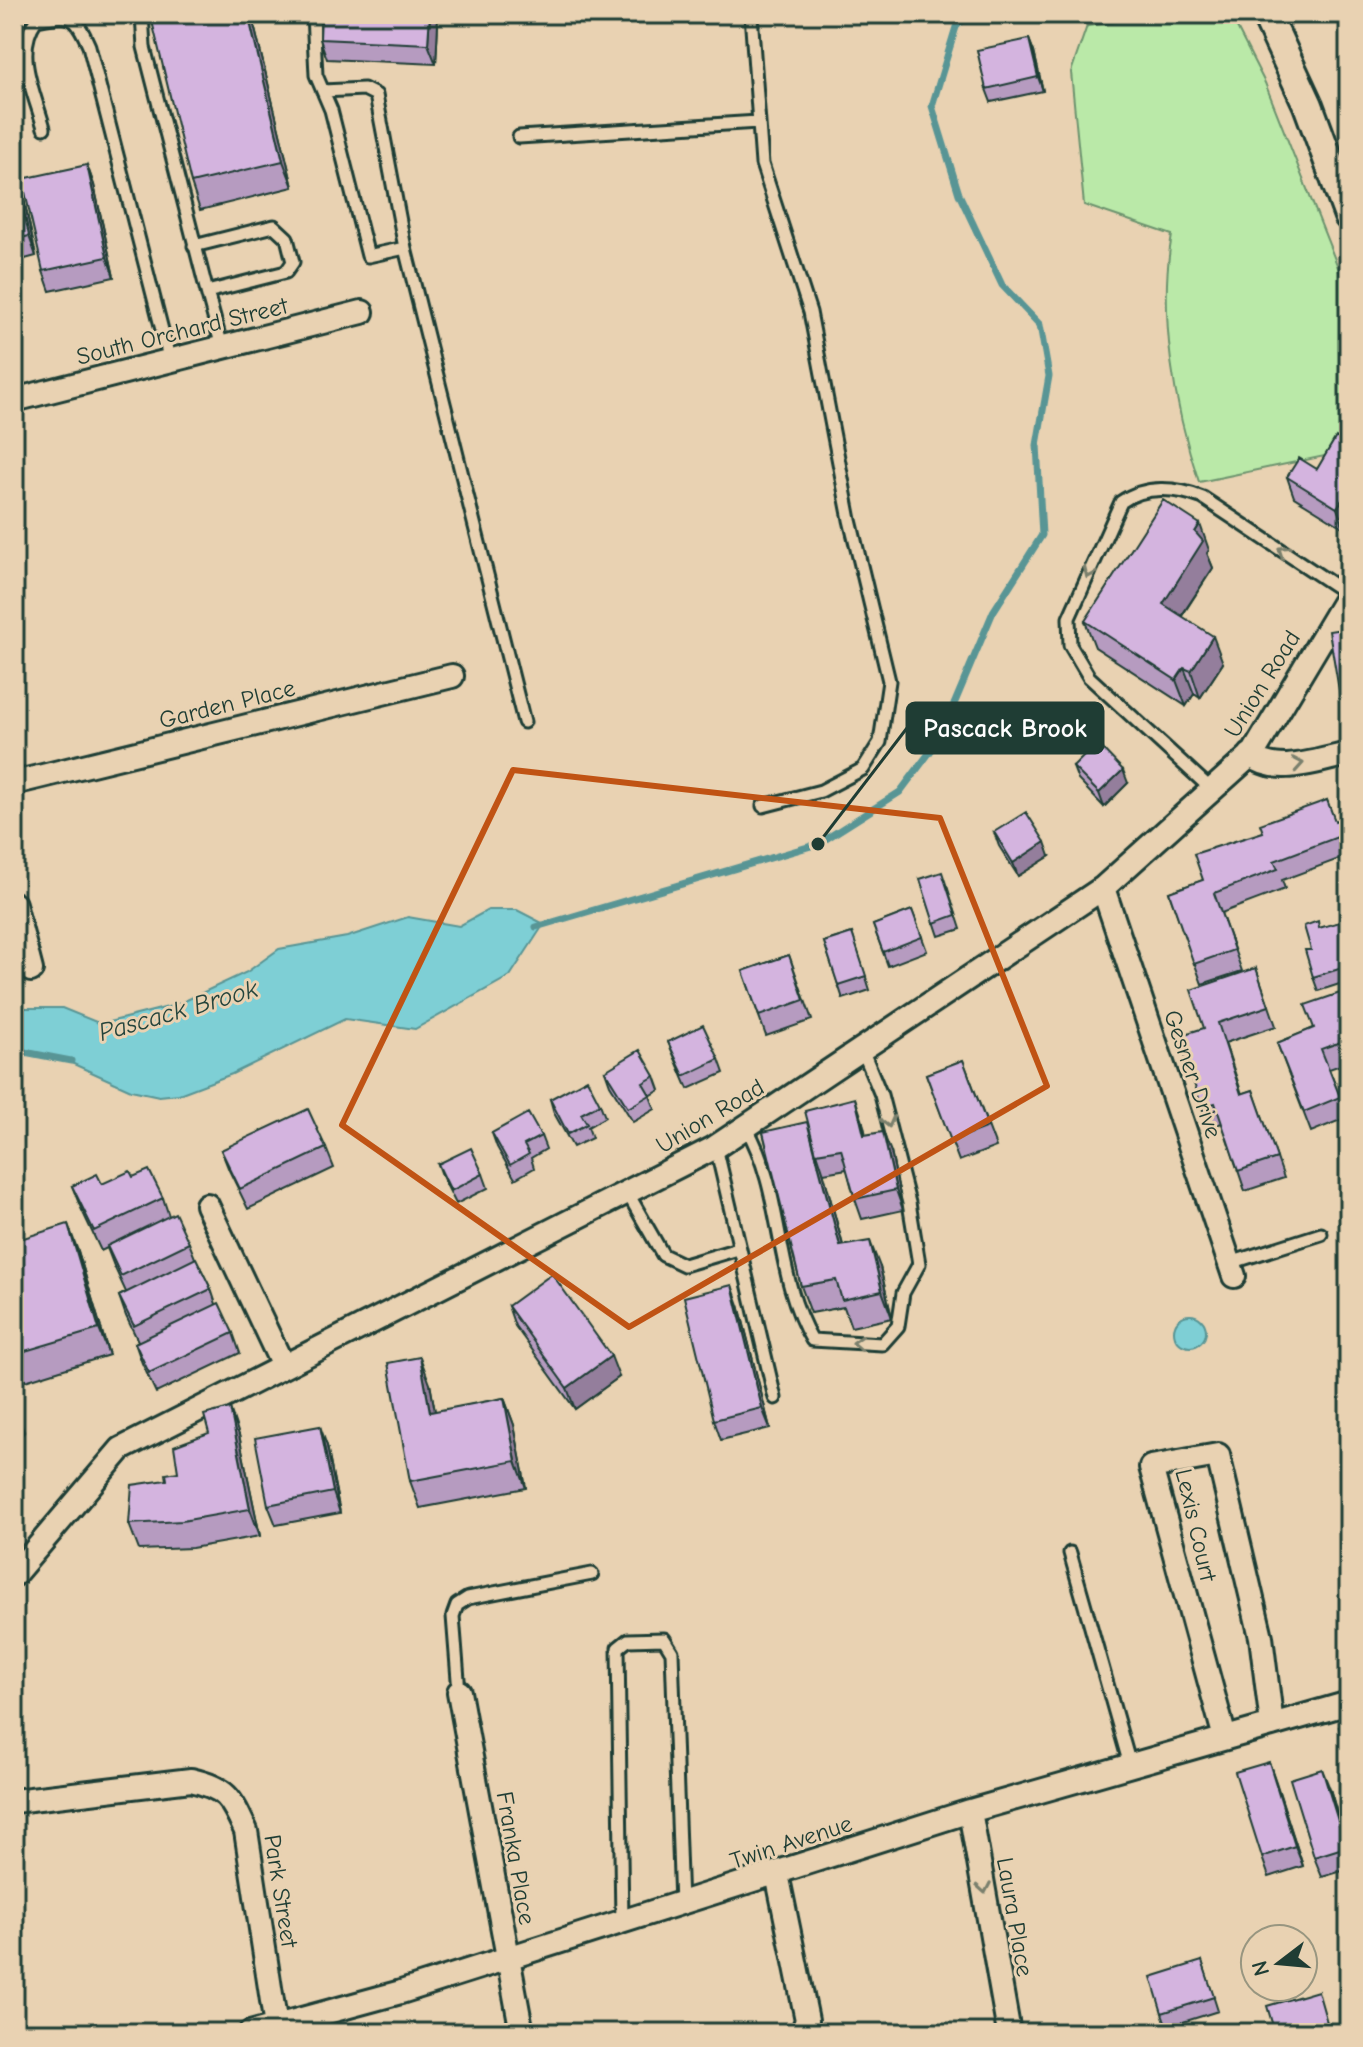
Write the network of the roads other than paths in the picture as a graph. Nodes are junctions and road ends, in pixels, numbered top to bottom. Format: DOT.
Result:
graph roads {
  1 [pos="142,14"];
  2 [pos="313,14"];
  3 [pos="751,14"];
  4 [pos="1266,14"];
  5 [pos="323,91"];
  6 [pos="758,122"];
  7 [pos="44,128"];
  8 [pos="519,137"];
  9 [pos="1349,216"];
  10 [pos="194,246"];
  11 [pos="405,248"];
  12 [pos="207,292"];
  13 [pos="362,312"];
  14 [pos="222,347"];
  15 [pos="170,361"];
  16 [pos="14,400"];
  17 [pos="1349,594"];
  18 [pos="452,676"];
  19 [pos="524,722"];
  20 [pos="1349,754"];
  21 [pos="1250,755"];
  22 [pos="14,783"];
  23 [pos="1211,789"];
  24 [pos="763,806"];
  25 [pos="1103,888"];
  26 [pos="14,904"];
  27 [pos="31,970"];
  28 [pos="862,1049"];
  29 [pos="746,1127"];
  30 [pos="716,1147"];
  31 [pos="627,1192"];
  32 [pos="207,1205"];
  33 [pos="1321,1234"];
  34 [pos="738,1249"];
  35 [pos="1232,1269"];
  36 [pos="283,1366"];
  37 [pos="775,1398"];
  38 [pos="22,1551"];
  39 [pos="1070,1553"];
  40 [pos="592,1574"];
  41 [pos="14,1575"];
  42 [pos="459,1692"];
  43 [pos="1349,1703"];
  44 [pos="1272,1725"];
  45 [pos="1225,1738"];
  46 [pos="1130,1765"];
  47 [pos="14,1801"];
  48 [pos="970,1811"];
  49 [pos="777,1874"];
  50 [pos="681,1904"];
  51 [pos="622,1923"];
  52 [pos="508,1958"];
  53 [pos="276,2027"];
  54 [pos="250,2033"];
  55 [pos="522,2033"];
  56 [pos="802,2033"];
  57 [pos="1009,2033"];
  1 -- 10 [label="lane"];
  2 -- 5 [label="lane"];
  3 -- 6 [label="lane"];
  4 -- 9 [label="street"];
  5 -- 11 [label="lane"];
  5 -- 11 [label="lane"];
  6 -- 8 [label="lane"];
  6 -- 24 [label="lane"];
  7 -- 15 [label="lane"];
  10 -- 12 [label="lane"];
  10 -- 12 [label="lane"];
  11 -- 19 [label="lane"];
  12 -- 14 [label="lane"];
  13 -- 14 [label="street, South Orchard Street"];
  14 -- 15 [label="street, South Orchard Street"];
  15 -- 16 [label="street, South Orchard Street"];
  17 -- 21 [label="street, Union Road"];
  17 -- 23 [label="lane, one-way"];
  18 -- 22 [label="street, Garden Place"];
  21 -- 20 [label="street, one-way"];
  21 -- 23 [label="street, Union Road"];
  23 -- 25 [label="street, Union Road"];
  25 -- 28 [label="street, Union Road"];
  25 -- 35 [label="street, Gesner Drive"];
  26 -- 27 [label="street"];
  28 -- 29 [label="street, Union Road"];
  28 -- 29 [label="lane, one-way"];
  29 -- 30 [label="street, Union Road"];
  30 -- 31 [label="street, Union Road"];
  30 -- 34 [label="lane"];
  31 -- 34 [label="lane"];
  31 -- 36 [label="street, Union Road"];
  32 -- 36 [label="street"];
  33 -- 35 [label="lane"];
  34 -- 37 [label="lane"];
  36 -- 38 [label="street, Union Road"];
  38 -- 41 [label="street, Union Road"];
  39 -- 46 [label="lane"];
  40 -- 42 [label="lane"];
  42 -- 52 [label="street, Franka Place"];
  43 -- 44 [label="street, Twin Avenue"];
  44 -- 45 [label="street, Twin Avenue"];
  44 -- 45 [label="street, Lexis Court"];
  45 -- 46 [label="street, Twin Avenue"];
  46 -- 48 [label="street, Twin Avenue"];
  47 -- 53 [label="street, Park Street"];
  48 -- 49 [label="street, Twin Avenue"];
  48 -- 57 [label="street, Laura Place, one-way"];
  49 -- 50 [label="street, Twin Avenue"];
  49 -- 56 [label="street"];
  50 -- 51 [label="street, Twin Avenue"];
  50 -- 51 [label="lane"];
  51 -- 52 [label="street, Twin Avenue"];
  52 -- 53 [label="street, Twin Avenue"];
  52 -- 55 [label="street, Franka Place"];
  53 -- 54 [label="street, Twin Avenue"];
}
